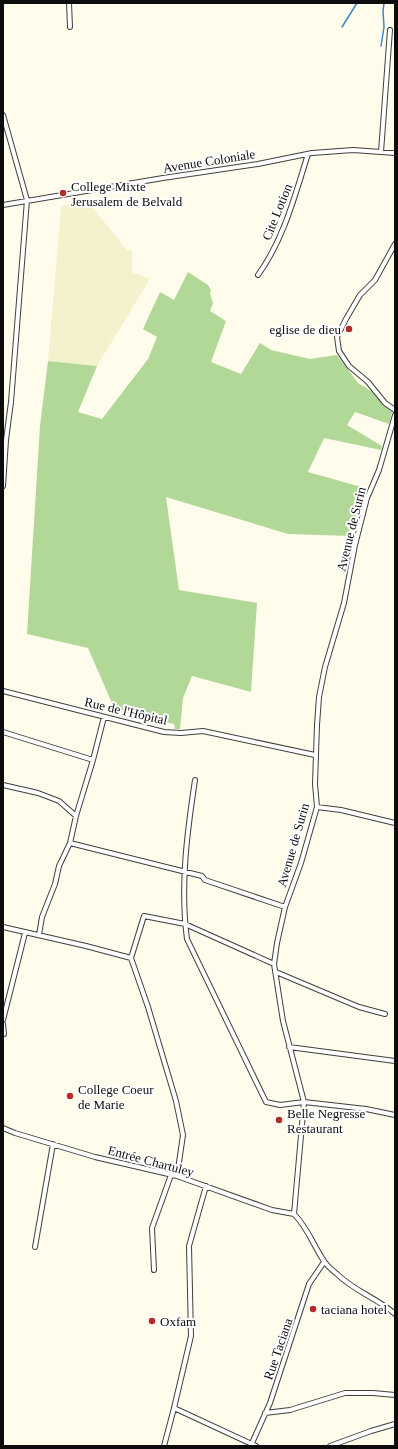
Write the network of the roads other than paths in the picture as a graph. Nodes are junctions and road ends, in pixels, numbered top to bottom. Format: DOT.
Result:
graph roads {
  1 [pos="69,3"];
  2 [pos="70,26"];
  3 [pos="390,30"];
  4 [pos="3,115"];
  5 [pos="381,152"];
  6 [pos="395,153"];
  7 [pos="308,154"];
  8 [pos="27,200"];
  9 [pos="3,205"];
  10 [pos="395,244"];
  11 [pos="258,275"];
  12 [pos="395,410"];
  13 [pos="395,415"];
  14 [pos="3,486"];
  15 [pos="3,691"];
  16 [pos="104,717"];
  17 [pos="3,732"];
  18 [pos="315,755"];
  19 [pos="93,760"];
  20 [pos="195,780"];
  21 [pos="3,785"];
  22 [pos="317,807"];
  23 [pos="76,816"];
  24 [pos="395,823"];
  25 [pos="70,843"];
  26 [pos="184,871"];
  27 [pos="285,907"];
  28 [pos="185,924"];
  29 [pos="3,927"];
  30 [pos="25,933"];
  31 [pos="39,935"];
  32 [pos="131,958"];
  33 [pos="274,964"];
  34 [pos="276,972"];
  35 [pos="385,1014"];
  36 [pos="3,1020"];
  37 [pos="3,1024"];
  38 [pos="4,1034"];
  39 [pos="289,1047"];
  40 [pos="395,1061"];
  41 [pos="304,1102"];
  42 [pos="395,1115"];
  43 [pos="3,1128"];
  44 [pos="53,1144"];
  45 [pos="171,1175"];
  46 [pos="177,1176"];
  47 [pos="206,1186"];
  48 [pos="294,1214"];
  49 [pos="35,1247"];
  50 [pos="324,1262"];
  51 [pos="154,1270"];
  52 [pos="395,1314"];
  53 [pos="395,1396"];
  54 [pos="174,1408"];
  55 [pos="265,1413"];
  56 [pos="395,1424"];
  57 [pos="254,1445"];
  58 [pos="164,1446"];
  59 [pos="330,1446"];
  1 -- 2 [label="street"];
  3 -- 5 [label="street"];
  4 -- 8 [label="street"];
  5 -- 6 [label="street, Avenue Coloniale"];
  5 -- 7 [label="street, Avenue Coloniale"];
  7 -- 8 [label="street, Avenue Coloniale"];
  7 -- 11 [label="street, Cite Lotion"];
  8 -- 9 [label="street, Avenue Coloniale"];
  8 -- 14 [label="street"];
  10 -- 12 [label="street"];
  13 -- 18 [label="street, Avenue de Surin"];
  15 -- 16 [label="street, Rue de l'Hôpital"];
  16 -- 18 [label="street, Rue de l'Hôpital"];
  16 -- 19 [label="street"];
  17 -- 19 [label="street"];
  18 -- 22 [label="street, Avenue de Surin"];
  19 -- 23 [label="street"];
  20 -- 26 [label="street"];
  21 -- 23 [label="street"];
  22 -- 24 [label="street"];
  22 -- 27 [label="street, Avenue de Surin"];
  23 -- 25 [label="street"];
  25 -- 26 [label="street"];
  25 -- 31 [label="street"];
  26 -- 27 [label="street"];
  26 -- 28 [label="street"];
  27 -- 33 [label="street, Avenue de Surin"];
  28 -- 32 [label="street"];
  28 -- 33 [label="street"];
  28 -- 41 [label="street"];
  29 -- 30 [label="street"];
  30 -- 31 [label="street"];
  30 -- 36 [label="street"];
  31 -- 32 [label="street"];
  32 -- 46 [label="street"];
  33 -- 34 [label="street, Avenue de Surin"];
  34 -- 35 [label="street"];
  34 -- 39 [label="street, Avenue de Surin"];
  37 -- 38 [label="street"];
  39 -- 40 [label="street"];
  39 -- 41 [label="street, Avenue de Surin"];
  41 -- 42 [label="street"];
  41 -- 48 [label="street, Avenue de Surin"];
  43 -- 44 [label="street, Entrée Chartuley"];
  44 -- 45 [label="street, Entrée Chartuley"];
  44 -- 49 [label="street"];
  45 -- 46 [label="street, Entrée Chartuley"];
  45 -- 51 [label="street"];
  46 -- 47 [label="street, Entrée Chartuley"];
  47 -- 48 [label="street, Entrée Chartuley"];
  47 -- 54 [label="street"];
  48 -- 50 [label="street"];
  50 -- 52 [label="street"];
  50 -- 55 [label="street, Rue Taciana"];
  53 -- 55 [label="street"];
  54 -- 57 [label="street"];
  54 -- 58 [label="street"];
  55 -- 57 [label="street, Rue Taciana"];
  56 -- 59 [label="street"];
}
